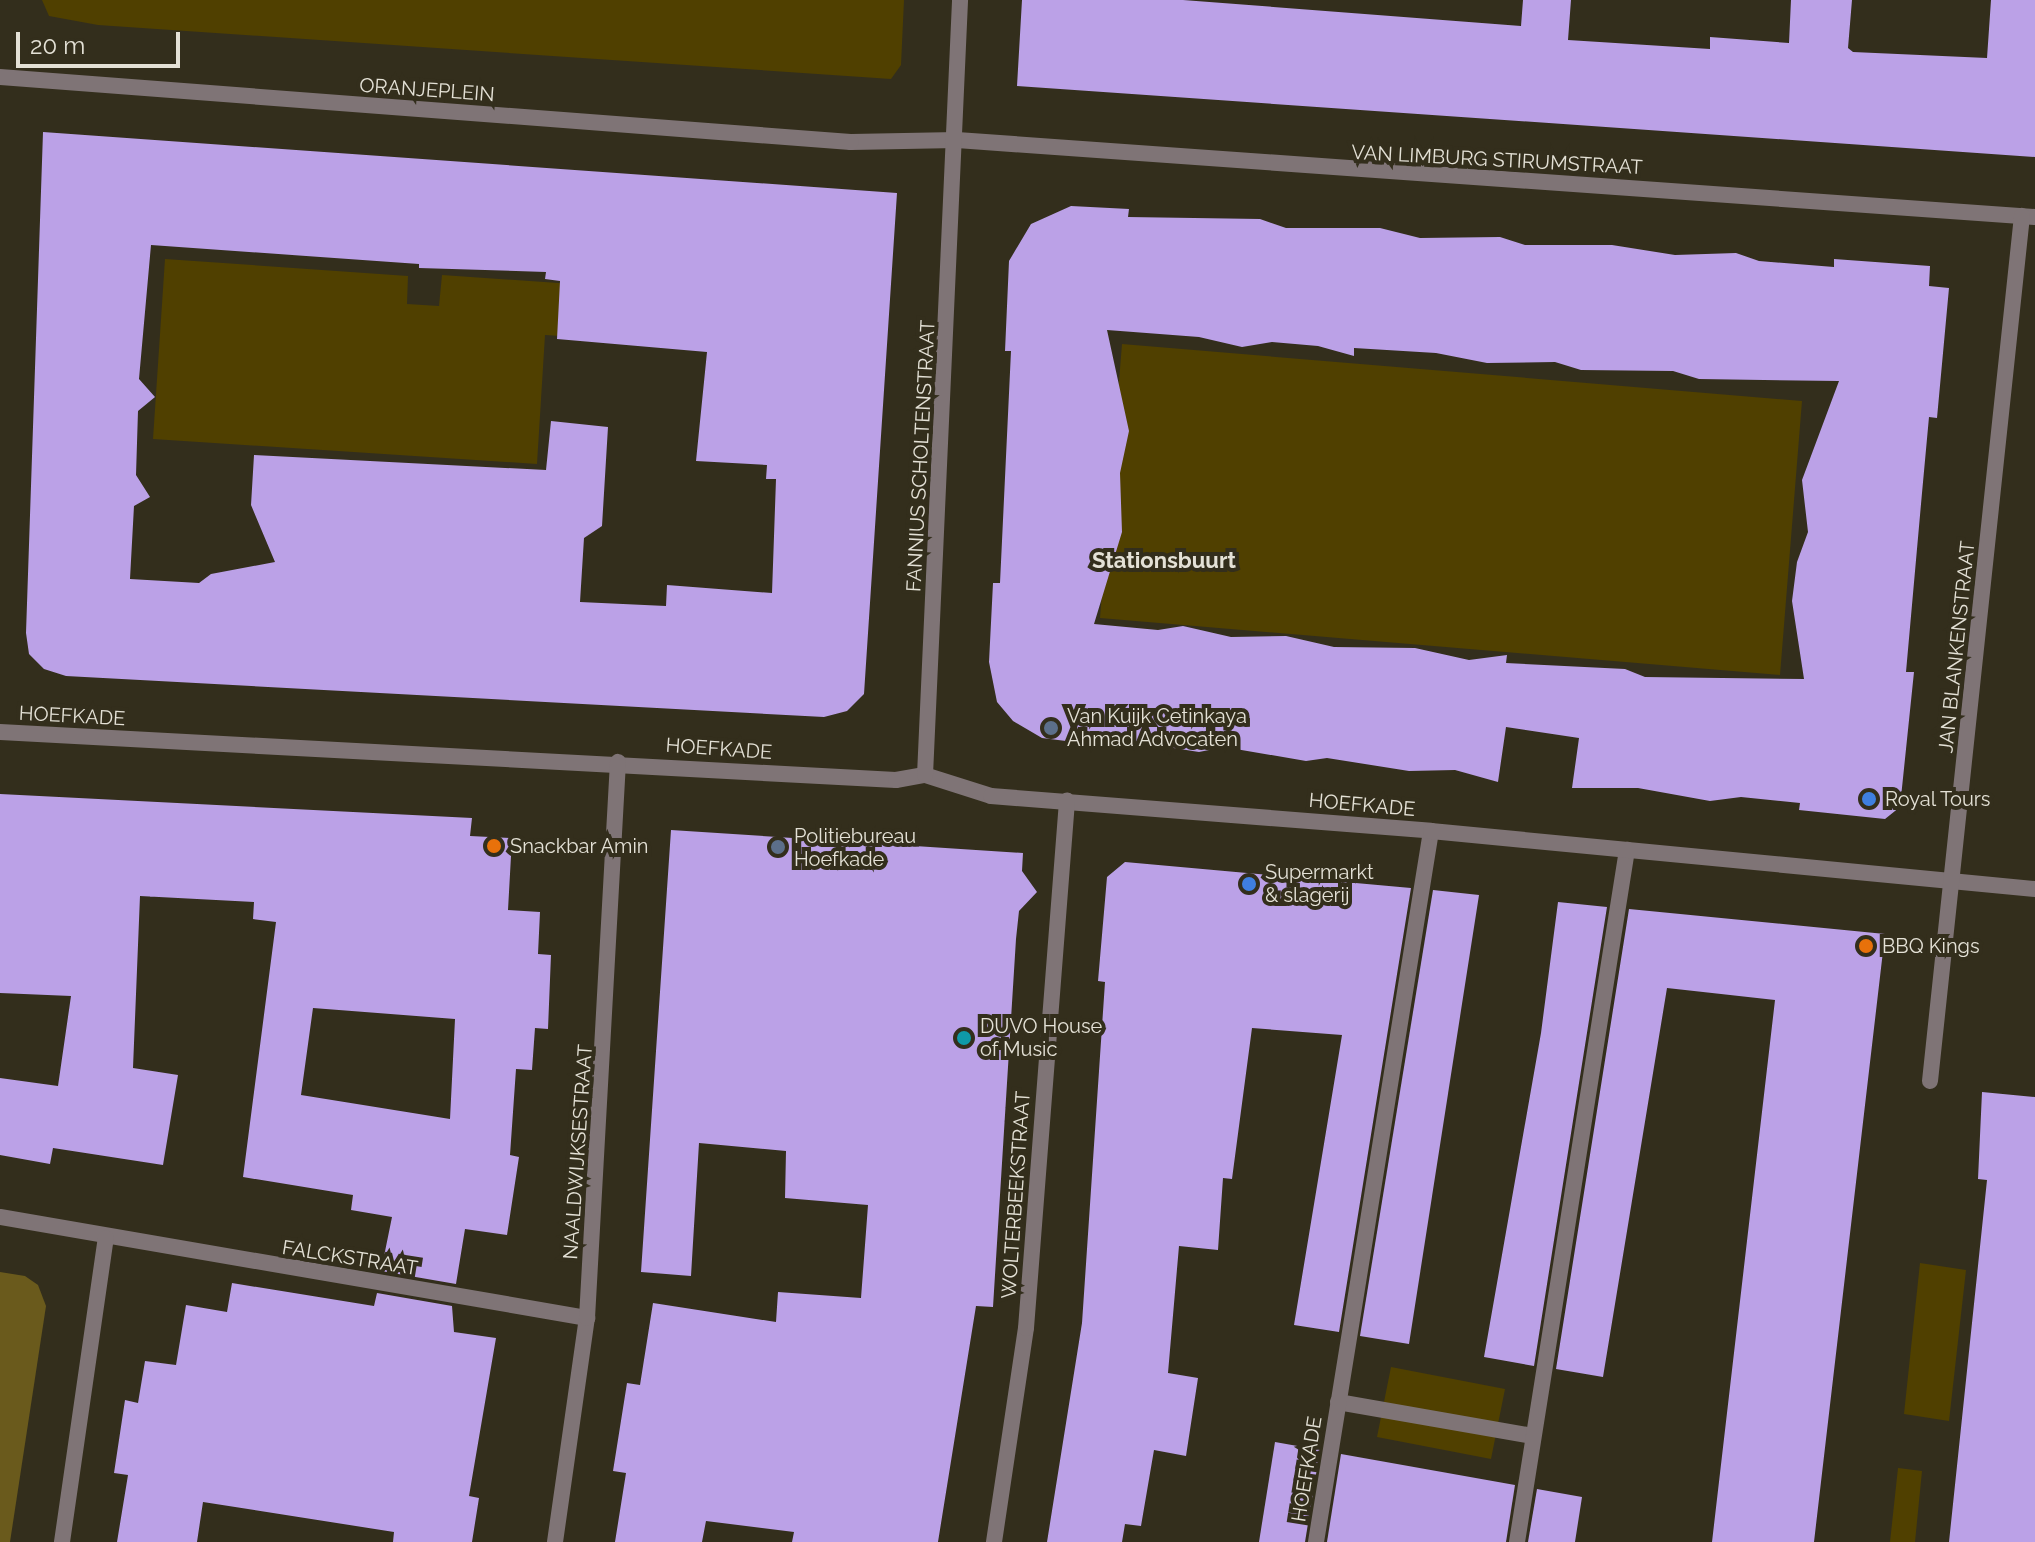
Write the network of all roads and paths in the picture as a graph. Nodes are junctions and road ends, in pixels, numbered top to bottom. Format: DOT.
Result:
graph roads {
  1 [pos="960,0"];
  2 [pos="0,77"];
  3 [pos="957,140"];
  4 [pos="2029,217"];
  5 [pos="0,732"];
  6 [pos="618,762"];
  7 [pos="925,775"];
  8 [pos="1067,801"];
  9 [pos="1431,831"];
  10 [pos="1627,850"];
  11 [pos="1952,881"];
  12 [pos="2035,889"];
  13 [pos="1930,1081"];
  14 [pos="0,1217"];
  15 [pos="106,1238"];
  16 [pos="587,1318"];
  17 [pos="1338,1402"];
  18 [pos="1533,1436"];
  19 [pos="62,1542"];
  20 [pos="555,1542"];
  21 [pos="994,1542"];
  22 [pos="1316,1542"];
  23 [pos="1517,1542"];
  1 -- 3 [label="street"];
  2 -- 3 [label="street, ORANJEPLEIN"];
  3 -- 4 [label="street, VAN LIMBURG STIRUMSTRAAT"];
  3 -- 7 [label="street, FANNIUS SCHOLTENSTRAAT"];
  4 -- 11 [label="street, JAN BLANKENSTRAAT"];
  5 -- 6 [label="street, HOEFKADE"];
  6 -- 7 [label="street, HOEFKADE"];
  6 -- 16 [label="street, NAALDWIJKSESTRAAT"];
  7 -- 8 [label="street, HOEFKADE"];
  8 -- 9 [label="street, HOEFKADE"];
  8 -- 21 [label="street, WOLTERBEEKSTRAAT"];
  9 -- 10 [label="street, HOEFKADE"];
  9 -- 17 [label="street, HOEFKADE"];
  10 -- 11 [label="street, HOEFKADE"];
  10 -- 18 [label="street"];
  11 -- 12 [label="street, HOEFKADE"];
  11 -- 13 [label="street, JAN BLANKENSTRAAT"];
  14 -- 15 [label="street, FALCKSTRAAT"];
  15 -- 16 [label="street, FALCKSTRAAT"];
  15 -- 19 [label="street"];
  16 -- 20 [label="street, NAALDWIJKSESTRAAT"];
  17 -- 18 [label="street, HOEFKADE"];
  17 -- 22 [label="street, HOEFKADE"];
  18 -- 23 [label="street"];
}
